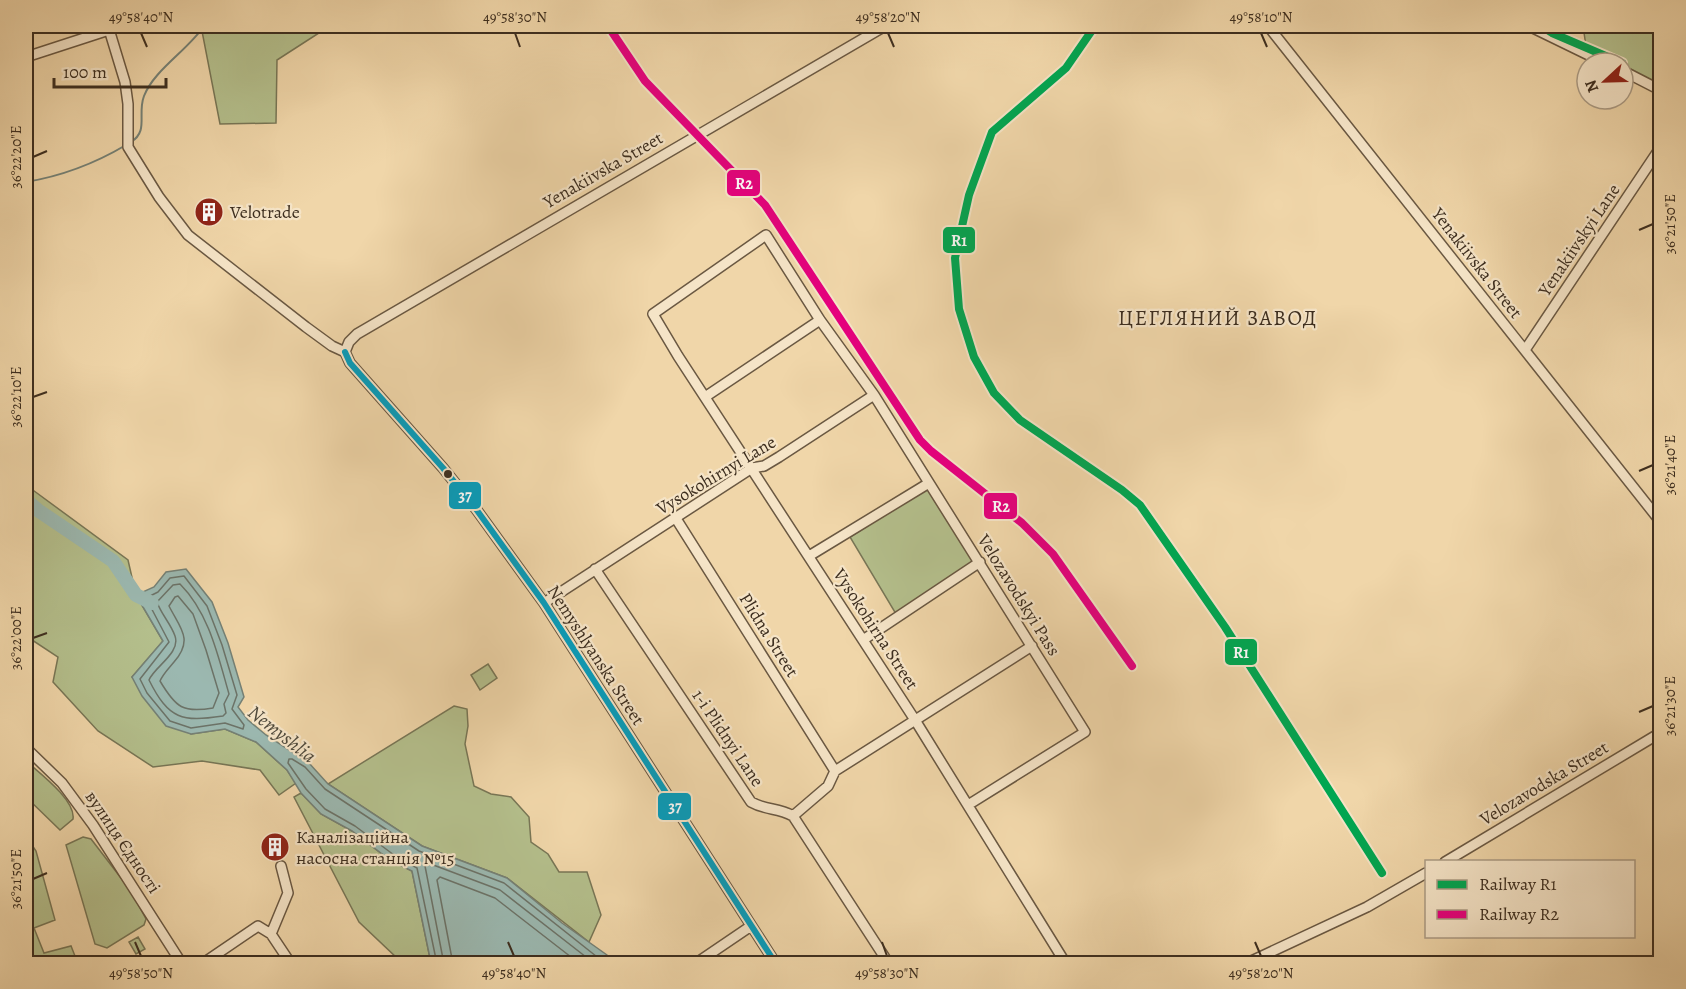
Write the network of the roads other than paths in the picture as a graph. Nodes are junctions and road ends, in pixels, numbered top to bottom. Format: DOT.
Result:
graph roads {
  1 [pos="885,26"];
  2 [pos="1268,26"];
  3 [pos="1529,26"];
  4 [pos="109,28"];
  5 [pos="1580,51"];
  6 [pos="26,57"];
  7 [pos="1635,77"];
  8 [pos="1660,90"];
  9 [pos="1660,148"];
  10 [pos="653,315"];
  11 [pos="820,320"];
  12 [pos="1525,350"];
  13 [pos="345,352"];
  14 [pos="874,395"];
  15 [pos="705,397"];
  16 [pos="752,468"];
  17 [pos="928,483"];
  18 [pos="675,517"];
  19 [pos="1660,521"];
  20 [pos="809,556"];
  21 [pos="980,562"];
  22 [pos="595,569"];
  23 [pos="544,603"];
  24 [pos="863,640"];
  25 [pos="1032,646"];
  26 [pos="915,720"];
  27 [pos="1660,733"];
  28 [pos="26,748"];
  29 [pos="834,771"];
  30 [pos="968,805"];
  31 [pos="793,816"];
  32 [pos="1447,860"];
  33 [pos="281,866"];
  34 [pos="1425,874"];
  35 [pos="751,926"];
  36 [pos="271,934"];
  37 [pos="182,963"];
  38 [pos="202,963"];
  39 [pos="291,963"];
  40 [pos="695,963"];
  41 [pos="776,963"];
  42 [pos="889,963"];
  43 [pos="1066,963"];
  44 [pos="1245,963"];
  1 -- 13 [label="street, Yenakiivska Street"];
  2 -- 12 [label="street, Yenakiivska Street"];
  3 -- 5 [label="street"];
  4 -- 6 [label="street"];
  4 -- 13 [label="street"];
  7 -- 8 [label="street"];
  9 -- 12 [label="street, Yenakiivskyi Lane"];
  10 -- 11 [label="street, Velozavodskyi Pass"];
  10 -- 15 [label="street, Vysokohirna Street"];
  11 -- 14 [label="street, Velozavodskyi Pass"];
  11 -- 15 [label="street"];
  12 -- 19 [label="street, Yenakiivska Street"];
  13 -- 23 [label="street, Nemyshlyanska Street"];
  14 -- 16 [label="street, Vysokohirnyi Lane"];
  14 -- 17 [label="street, Velozavodskyi Pass"];
  15 -- 16 [label="street, Vysokohirna Street"];
  16 -- 18 [label="street, Vysokohirnyi Lane"];
  16 -- 20 [label="street, Vysokohirna Street"];
  17 -- 20 [label="street"];
  17 -- 21 [label="street, Velozavodskyi Pass"];
  18 -- 22 [label="street, Vysokohirnyi Lane"];
  18 -- 29 [label="street, Plidna Street"];
  20 -- 24 [label="street, Vysokohirna Street"];
  21 -- 24 [label="street"];
  21 -- 25 [label="street, Velozavodskyi Pass"];
  22 -- 23 [label="street, Vysokohirnyi Lane"];
  22 -- 31 [label="street, 1-i Plidnyi Lane"];
  23 -- 35 [label="street, Nemyshlyanska Street"];
  24 -- 26 [label="street, Vysokohirna Street"];
  25 -- 26 [label="street"];
  25 -- 30 [label="street, Velozavodskyi Pass"];
  26 -- 29 [label="street"];
  26 -- 30 [label="street, Vysokohirna Street"];
  27 -- 32 [label="street, Velozavodska Street"];
  28 -- 37 [label="street, вулиця Єдності"];
  29 -- 31 [label="street"];
  30 -- 43 [label="street, Vysokohirna Street"];
  31 -- 42 [label="street"];
  33 -- 36 [label="street"];
  34 -- 44 [label="street"];
  35 -- 40 [label="street"];
  35 -- 41 [label="street, Nemyshlyanska Street"];
  36 -- 38 [label="street"];
  36 -- 39 [label="street"];
}
